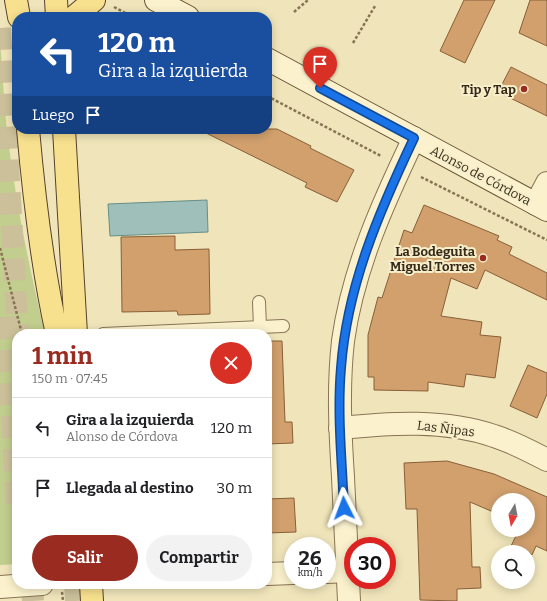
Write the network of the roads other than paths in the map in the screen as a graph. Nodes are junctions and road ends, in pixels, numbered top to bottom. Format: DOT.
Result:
graph roads {
  1 [pos="16,0"];
  2 [pos="56,0"];
  3 [pos="156,0"];
  4 [pos="192,0"];
  5 [pos="102,2"];
  6 [pos="18,12"];
  7 [pos="57,12"];
  8 [pos="83,12"];
  9 [pos="179,12"];
  10 [pos="198,12"];
  11 [pos="272,62"];
  12 [pos="28,134"];
  13 [pos="64,134"];
  14 [pos="414,138"];
  15 [pos="547,183"];
  16 [pos="541,207"];
  17 [pos="259,302"];
  18 [pos="283,326"];
  19 [pos="260,327"];
  20 [pos="56,329"];
  21 [pos="76,329"];
  22 [pos="215,329"];
  23 [pos="340,428"];
  24 [pos="547,460"];
  25 [pos="338,571"];
  26 [pos="284,573"];
  27 [pos="272,574"];
  28 [pos="12,586"];
  29 [pos="0,587"];
  30 [pos="91,589"];
  31 [pos="92,601"];
  32 [pos="349,601"];
  1 -- 6 [label="main road"];
  2 -- 7 [label="main road"];
  3 -- 9 [label="street"];
  4 -- 10 [label="street"];
  5 -- 8 [label="main road"];
  11 -- 14 [label="street, Alonso de Córdova"];
  12 -- 20 [label="main road"];
  13 -- 21 [label="main road"];
  14 -- 16 [label="street, Alonso de Córdova"];
  14 -- 23 [label="street"];
  15 -- 16 [label="street"];
  17 -- 19 [label="lane"];
  18 -- 19 [label="lane"];
  19 -- 22 [label="lane"];
  23 -- 24 [label="street, Las Ñipas"];
  23 -- 25 [label="street"];
  25 -- 32 [label="street"];
  26 -- 27 [label="street"];
  28 -- 29 [label="street"];
  30 -- 31 [label="main road"];
}
